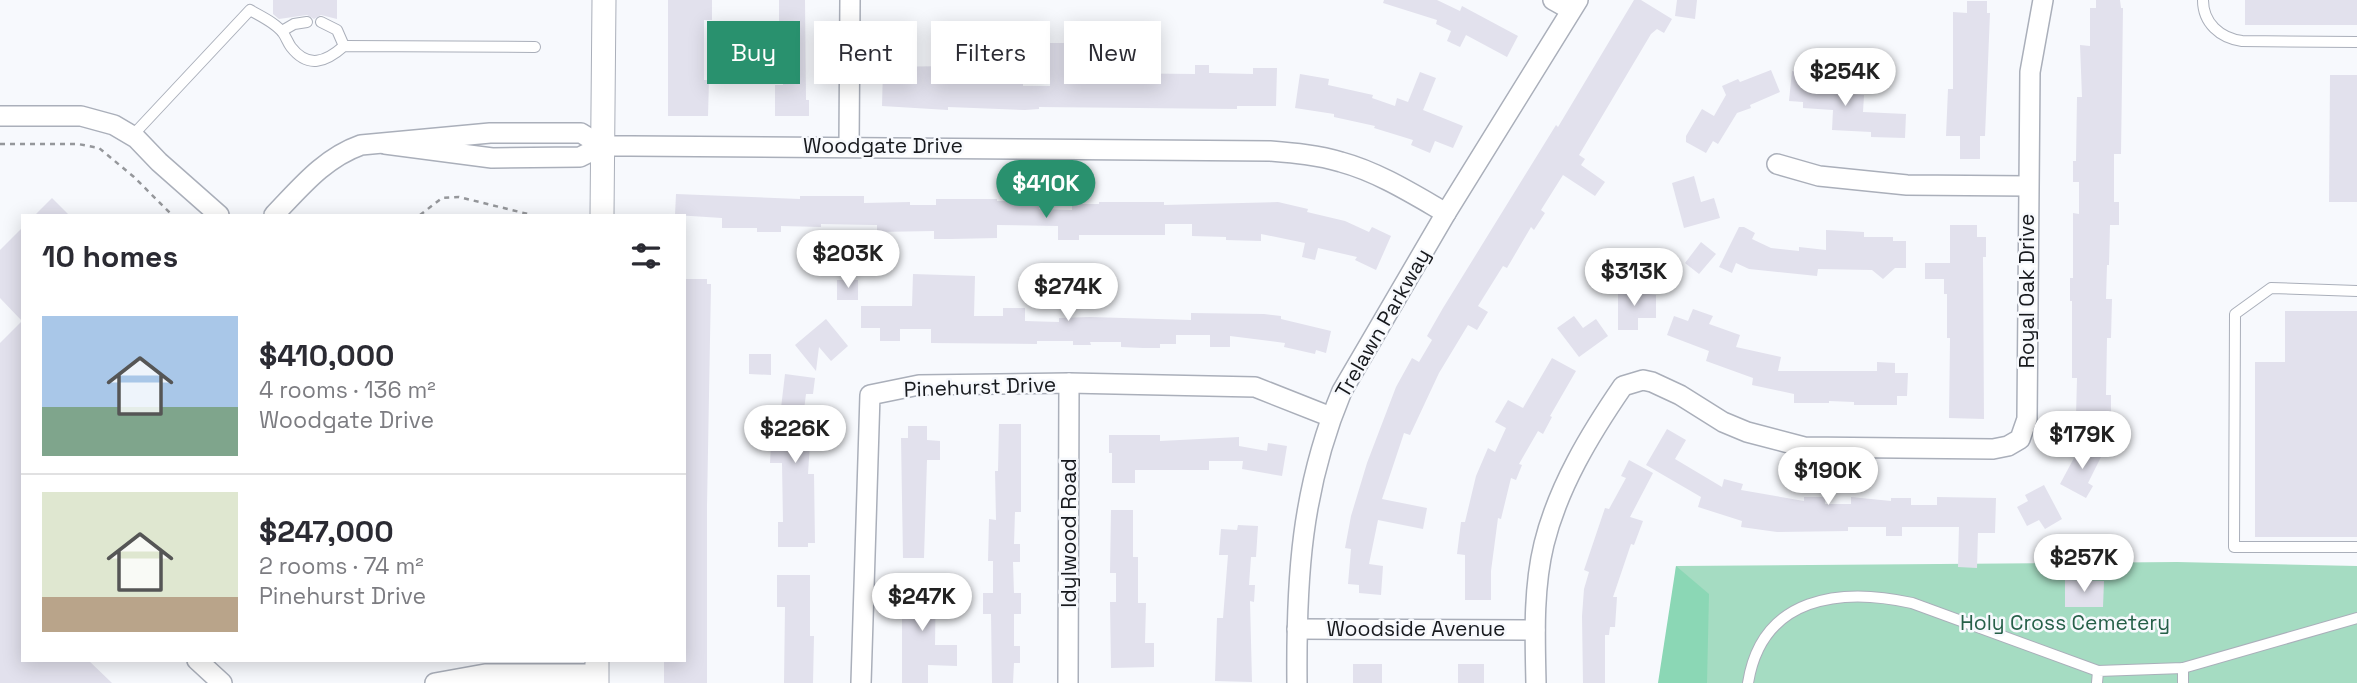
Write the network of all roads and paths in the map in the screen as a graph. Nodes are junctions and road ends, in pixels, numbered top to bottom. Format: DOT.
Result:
graph roads {
  1 [pos="604,0"];
  2 [pos="850,0"];
  3 [pos="1553,0"];
  4 [pos="2043,0"];
  5 [pos="2203,0"];
  6 [pos="1574,5"];
  7 [pos="307,22"];
  8 [pos="321,22"];
  9 [pos="282,31"];
  10 [pos="2357,42"];
  11 [pos="344,46"];
  12 [pos="535,47"];
  13 [pos="0,116"];
  14 [pos="132,135"];
  15 [pos="0,144"];
  16 [pos="602,146"];
  17 [pos="849,146"];
  18 [pos="1777,164"];
  19 [pos="2028,186"];
  20 [pos="1446,213"];
  21 [pos="171,214"];
  22 [pos="218,214"];
  23 [pos="275,214"];
  24 [pos="420,214"];
  25 [pos="528,214"];
  26 [pos="602,214"];
  27 [pos="2357,290"];
  28 [pos="1069,383"];
  29 [pos="1331,417"];
  30 [pos="2357,547"];
  31 [pos="2357,618"];
  32 [pos="1297,629"];
  33 [pos="1535,630"];
  34 [pos="199,662"];
  35 [pos="2183,668"];
  36 [pos="2098,671"];
  37 [pos="597,672"];
  38 [pos="222,683"];
  39 [pos="435,683"];
  40 [pos="861,683"];
  41 [pos="1068,683"];
  42 [pos="1297,683"];
  43 [pos="1536,683"];
  44 [pos="1748,683"];
  45 [pos="2097,683"];
  46 [pos="2183,683"];
  1 -- 16 [label="street"];
  2 -- 17 [label="street"];
  3 -- 6 [label="street"];
  4 -- 19 [label="street, Royal Oak Drive"];
  5 -- 10 [label="lane"];
  6 -- 20 [label="street, Trelawn Parkway"];
  7 -- 9 [label="lane"];
  8 -- 11 [label="lane"];
  9 -- 11 [label="lane"];
  9 -- 14 [label="lane"];
  11 -- 12 [label="lane"];
  13 -- 14 [label="street"];
  14 -- 22 [label="street"];
  15 -- 21 [label="path"];
  16 -- 17 [label="street, Woodgate Drive"];
  16 -- 23 [label="street"];
  16 -- 26 [label="street"];
  17 -- 20 [label="street, Woodgate Drive"];
  18 -- 19 [label="street"];
  19 -- 33 [label="street, Royal Oak Drive"];
  20 -- 29 [label="street, Trelawn Parkway"];
  24 -- 25 [label="path"];
  27 -- 30 [label="lane"];
  28 -- 29 [label="street, Pinehurst Drive"];
  28 -- 40 [label="street, Pinehurst Drive"];
  28 -- 41 [label="street, Idylwood Road"];
  29 -- 32 [label="street, Trelawn Parkway"];
  31 -- 35 [label="lane"];
  32 -- 33 [label="street, Woodside Avenue"];
  32 -- 42 [label="street, Trelawn Parkway"];
  33 -- 43 [label="street, Royal Oak Drive"];
  34 -- 38 [label="street"];
  35 -- 36 [label="lane"];
  35 -- 46 [label="lane"];
  36 -- 44 [label="lane"];
  36 -- 45 [label="lane"];
  37 -- 39 [label="street"];
}
